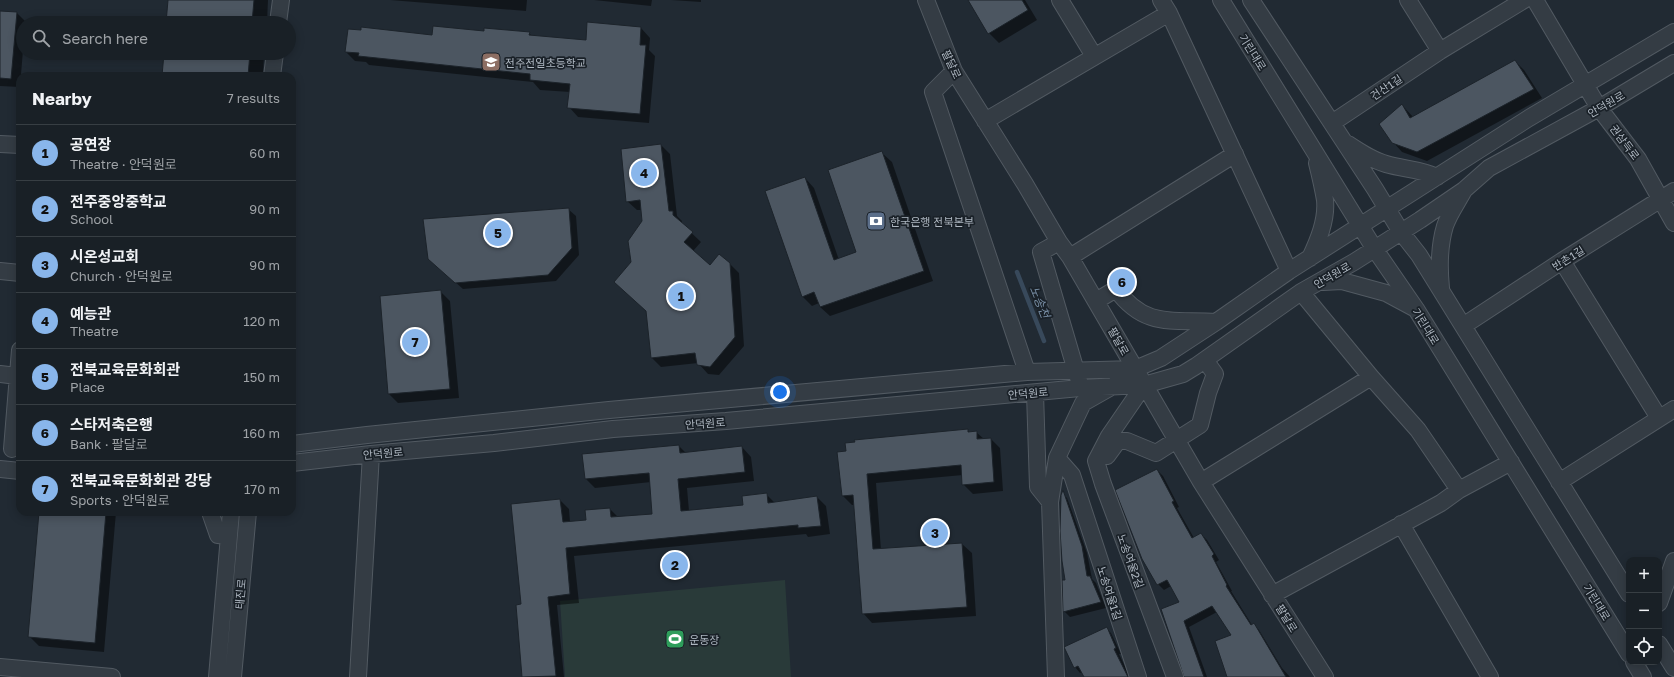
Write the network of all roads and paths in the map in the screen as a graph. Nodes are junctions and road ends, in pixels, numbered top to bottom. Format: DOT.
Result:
graph roads {
  1 [pos="281,0"];
  2 [pos="926,0"];
  3 [pos="1060,0"];
  4 [pos="1221,0"];
  5 [pos="1251,0"];
  6 [pos="1408,0"];
  7 [pos="1524,0"];
  8 [pos="1535,0"];
  9 [pos="1165,6"];
  10 [pos="279,16"];
  11 [pos="1674,32"];
  12 [pos="1440,51"];
  13 [pos="1094,56"];
  14 [pos="274,60"];
  15 [pos="1674,62"];
  16 [pos="273,72"];
  17 [pos="954,72"];
  18 [pos="1585,85"];
  19 [pos="1599,108"];
  20 [pos="985,121"];
  21 [pos="1332,124"];
  22 [pos="1343,140"];
  23 [pos="0,144"];
  24 [pos="16,145"];
  25 [pos="1235,154"];
  26 [pos="1316,154"];
  27 [pos="1437,177"];
  28 [pos="1464,190"];
  29 [pos="1668,195"];
  30 [pos="1387,209"];
  31 [pos="1674,223"];
  32 [pos="1361,226"];
  33 [pos="1401,232"];
  34 [pos="1059,242"];
  35 [pos="1374,248"];
  36 [pos="1070,257"];
  37 [pos="1310,258"];
  38 [pos="1562,261"];
  39 [pos="0,271"];
  40 [pos="1289,271"];
  41 [pos="16,273"];
  42 [pos="1319,282"];
  43 [pos="1441,290"];
  44 [pos="1300,292"];
  45 [pos="1096,301"];
  46 [pos="1416,308"];
  47 [pos="1216,322"];
  48 [pos="1463,326"];
  49 [pos="1205,360"];
  50 [pos="1135,369"];
  51 [pos="1076,371"];
  52 [pos="1027,372"];
  53 [pos="0,374"];
  54 [pos="16,376"];
  55 [pos="1371,378"];
  56 [pos="1144,385"];
  57 [pos="1113,386"];
  58 [pos="1035,393"];
  59 [pos="1082,395"];
  60 [pos="16,397"];
  61 [pos="1674,409"];
  62 [pos="1659,418"];
  63 [pos="1177,440"];
  64 [pos="296,442"];
  65 [pos="11,449"];
  66 [pos="371,454"];
  67 [pos="1099,457"];
  68 [pos="1057,458"];
  69 [pos="1511,462"];
  70 [pos="296,463"];
  71 [pos="0,469"];
  72 [pos="16,471"];
  73 [pos="1201,482"];
  74 [pos="1559,482"];
  75 [pos="1103,484"];
  76 [pos="1459,490"];
  77 [pos="1050,502"];
  78 [pos="1083,509"];
  79 [pos="211,516"];
  80 [pos="230,516"];
  81 [pos="248,516"];
  82 [pos="1401,524"];
  83 [pos="228,536"];
  84 [pos="1674,561"];
  85 [pos="1628,593"];
  86 [pos="1272,594"];
  87 [pos="1662,595"];
  88 [pos="1626,649"];
  89 [pos="1662,649"];
  90 [pos="1636,665"];
  91 [pos="0,667"];
  92 [pos="1674,668"];
  93 [pos="35,674"];
  94 [pos="112,677"];
  95 [pos="217,677"];
  96 [pos="233,677"];
  97 [pos="358,677"];
  98 [pos="1056,677"];
  99 [pos="1138,677"];
  100 [pos="1175,677"];
  101 [pos="1325,677"];
  102 [pos="1490,677"];
  103 [pos="1643,677"];
  1 -- 10 [label="street"];
  2 -- 17 [label="street, 팔달로"];
  3 -- 13 [label="street"];
  4 -- 26 [label="street, 기린대로"];
  5 -- 21 [label="street"];
  6 -- 12 [label="street"];
  7 -- 12 [label="street, 건산1길"];
  8 -- 18 [label="street, 권삼득로"];
  9 -- 13 [label="street"];
  9 -- 25 [label="street"];
  11 -- 18 [label="street"];
  12 -- 21 [label="street, 건산1길"];
  13 -- 20 [label="street"];
  14 -- 16 [label="street"];
  15 -- 19 [label="street, 안덕원로"];
  17 -- 20 [label="street, 팔달로"];
  17 -- 52 [label="street"];
  18 -- 19 [label="street, 권삼득로"];
  18 -- 27 [label="street"];
  19 -- 28 [label="street, 안덕원로"];
  19 -- 29 [label="street, 권삼득로"];
  20 -- 34 [label="street, 팔달로"];
  21 -- 22 [label="street"];
  22 -- 27 [label="street"];
  22 -- 30 [label="street"];
  23 -- 24 [label="street"];
  25 -- 36 [label="street"];
  25 -- 40 [label="street"];
  26 -- 32 [label="street, 기린대로"];
  26 -- 37 [label="street"];
  27 -- 30 [label="street"];
  28 -- 33 [label="street, 안덕원로"];
  28 -- 43 [label="street"];
  29 -- 31 [label="street, 권삼득로"];
  29 -- 38 [label="street, 반촌1길"];
  30 -- 32 [label="street"];
  30 -- 33 [label="street"];
  32 -- 35 [label="street, 기린대로"];
  32 -- 37 [label="street"];
  33 -- 35 [label="street, 안덕원로"];
  33 -- 43 [label="street"];
  34 -- 36 [label="street, 팔달로"];
  34 -- 51 [label="street"];
  35 -- 42 [label="street, 안덕원로"];
  35 -- 46 [label="street, 기린대로"];
  36 -- 45 [label="street, 팔달로"];
  37 -- 40 [label="street"];
  38 -- 48 [label="street, 반촌1길"];
  38 -- 62 [label="street"];
  39 -- 41 [label="street"];
  40 -- 47 [label="street"];
  42 -- 44 [label="street, 안덕원로"];
  42 -- 46 [label="street"];
  43 -- 48 [label="street"];
  44 -- 49 [label="street, 안덕원로"];
  44 -- 55 [label="street"];
  45 -- 47 [label="street"];
  45 -- 50 [label="street, 팔달로"];
  46 -- 69 [label="street, 기린대로"];
  47 -- 50 [label="street"];
  48 -- 74 [label="street"];
  49 -- 56 [label="street, 안덕원로"];
  49 -- 63 [label="street"];
  50 -- 51 [label="street, 안덕원로"];
  50 -- 56 [label="street, 팔달로"];
  50 -- 57 [label="street"];
  51 -- 52 [label="street, 안덕원로"];
  51 -- 59 [label="street"];
  52 -- 64 [label="street, 안덕원로"];
  53 -- 54 [label="street"];
  55 -- 73 [label="street"];
  55 -- 76 [label="street"];
  56 -- 57 [label="street, 안덕원로"];
  56 -- 63 [label="street, 팔달로"];
  56 -- 67 [label="street"];
  57 -- 59 [label="street, 안덕원로"];
  58 -- 59 [label="street, 안덕원로"];
  58 -- 66 [label="street, 안덕원로"];
  58 -- 77 [label="street"];
  59 -- 68 [label="street"];
  60 -- 65 [label="street"];
  61 -- 62 [label="street"];
  62 -- 74 [label="street"];
  63 -- 67 [label="street"];
  63 -- 73 [label="street, 팔달로"];
  66 -- 70 [label="street, 안덕원로"];
  66 -- 97 [label="street"];
  67 -- 75 [label="street, 노송여울2길"];
  68 -- 77 [label="street"];
  68 -- 78 [label="street, 노송여울1길"];
  69 -- 76 [label="street"];
  69 -- 88 [label="street, 기린대로"];
  71 -- 72 [label="street"];
  73 -- 86 [label="street, 팔달로"];
  74 -- 85 [label="street"];
  75 -- 78 [label="street"];
  75 -- 100 [label="street, 노송여울2길"];
  76 -- 82 [label="street"];
  77 -- 98 [label="street"];
  78 -- 99 [label="street, 노송여울1길"];
  79 -- 83 [label="street"];
  80 -- 83 [label="street, 태진로"];
  81 -- 96 [label="street, 태진로"];
  82 -- 86 [label="street"];
  82 -- 102 [label="street"];
  83 -- 95 [label="street, 태진로"];
  84 -- 87 [label="street"];
  86 -- 101 [label="street, 팔달로"];
  89 -- 92 [label="street"];
  90 -- 103 [label="street"];
  91 -- 93 [label="street"];
  93 -- 94 [label="street"];
}
